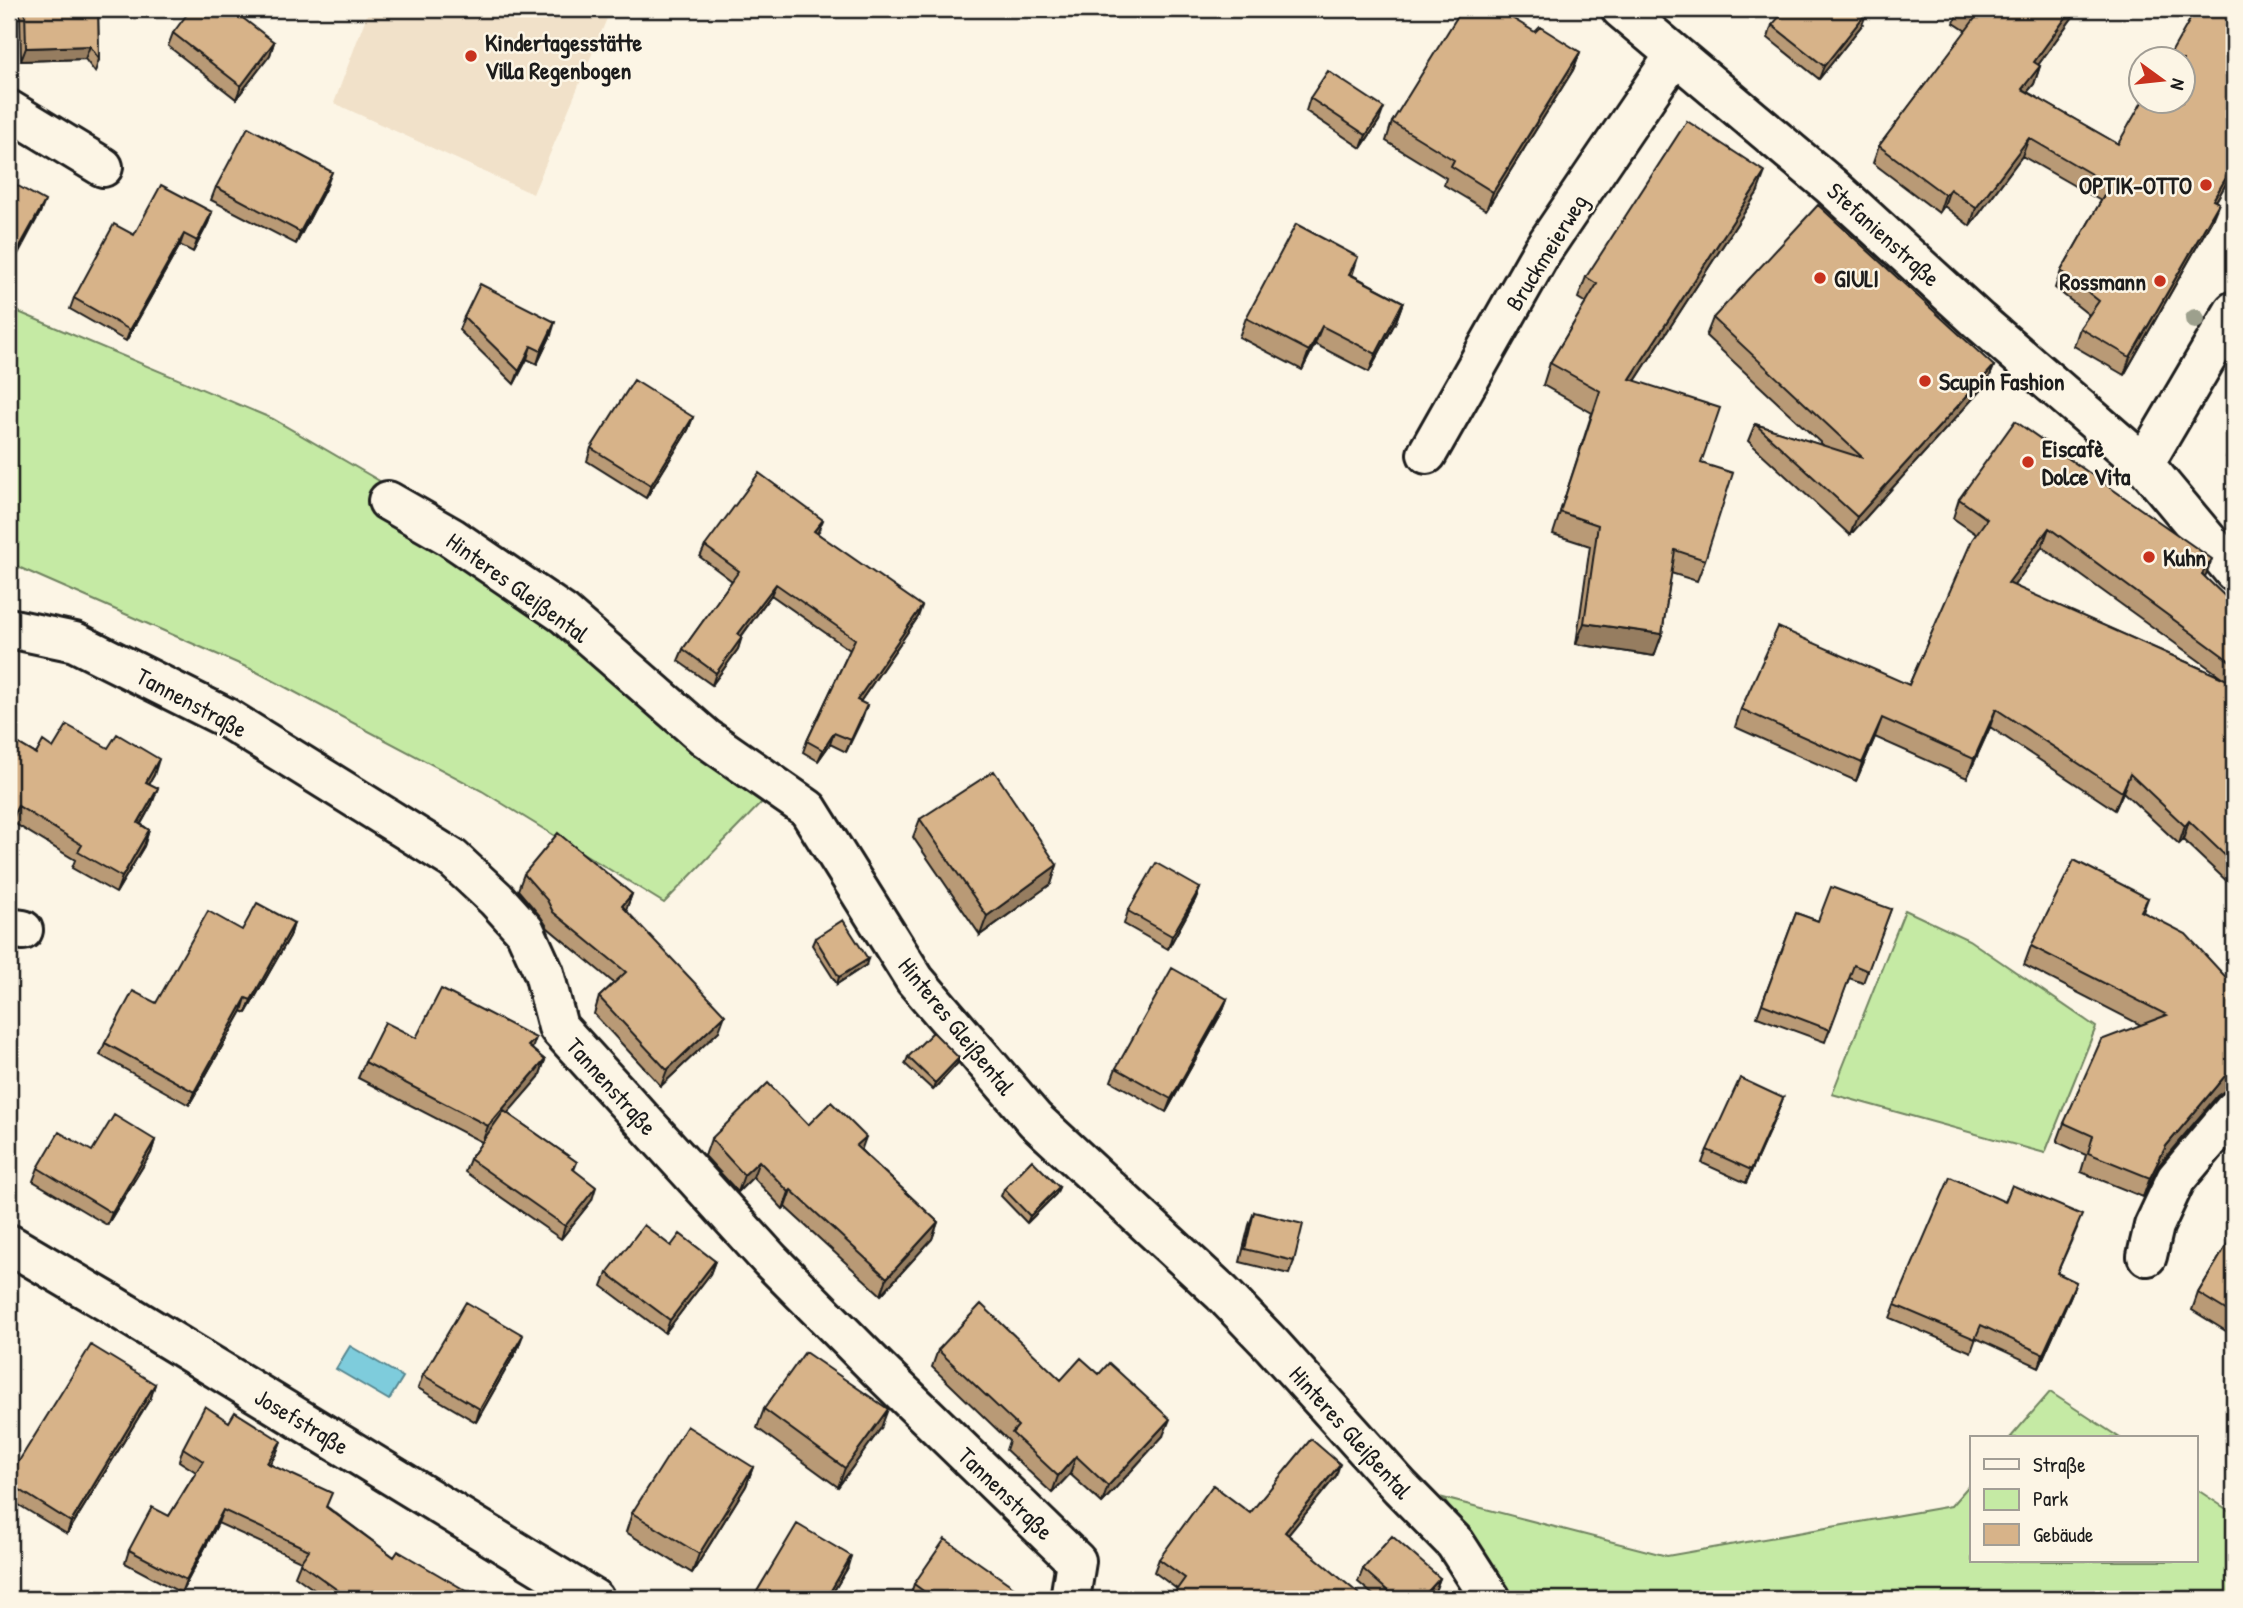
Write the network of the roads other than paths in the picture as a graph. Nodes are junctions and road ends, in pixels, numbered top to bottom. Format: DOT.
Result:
graph roads {
  1 [pos="1620,9"];
  2 [pos="1674,56"];
  3 [pos="9,110"];
  4 [pos="103,167"];
  5 [pos="2234,311"];
  6 [pos="1427,454"];
  7 [pos="2144,464"];
  8 [pos="388,501"];
  9 [pos="2234,572"];
  10 [pos="9,628"];
  11 [pos="2234,1110"];
  12 [pos="9,1244"];
  13 [pos="2147,1256"];
  14 [pos="594,1599"];
  15 [pos="1070,1599"];
  16 [pos="1491,1599"];
  1 -- 2 [label="street, Stefanienstraße"];
  2 -- 6 [label="street, Bruckmeierweg"];
  2 -- 7 [label="street, Stefanienstraße"];
  3 -- 4 [label="street"];
  5 -- 7 [label="street"];
  7 -- 9 [label="street, Stefanienstraße"];
  8 -- 16 [label="street, Hinteres Gleißental"];
  10 -- 15 [label="street, Tannenstraße"];
  11 -- 13 [label="street"];
  12 -- 14 [label="street, Josefstraße"];
}
